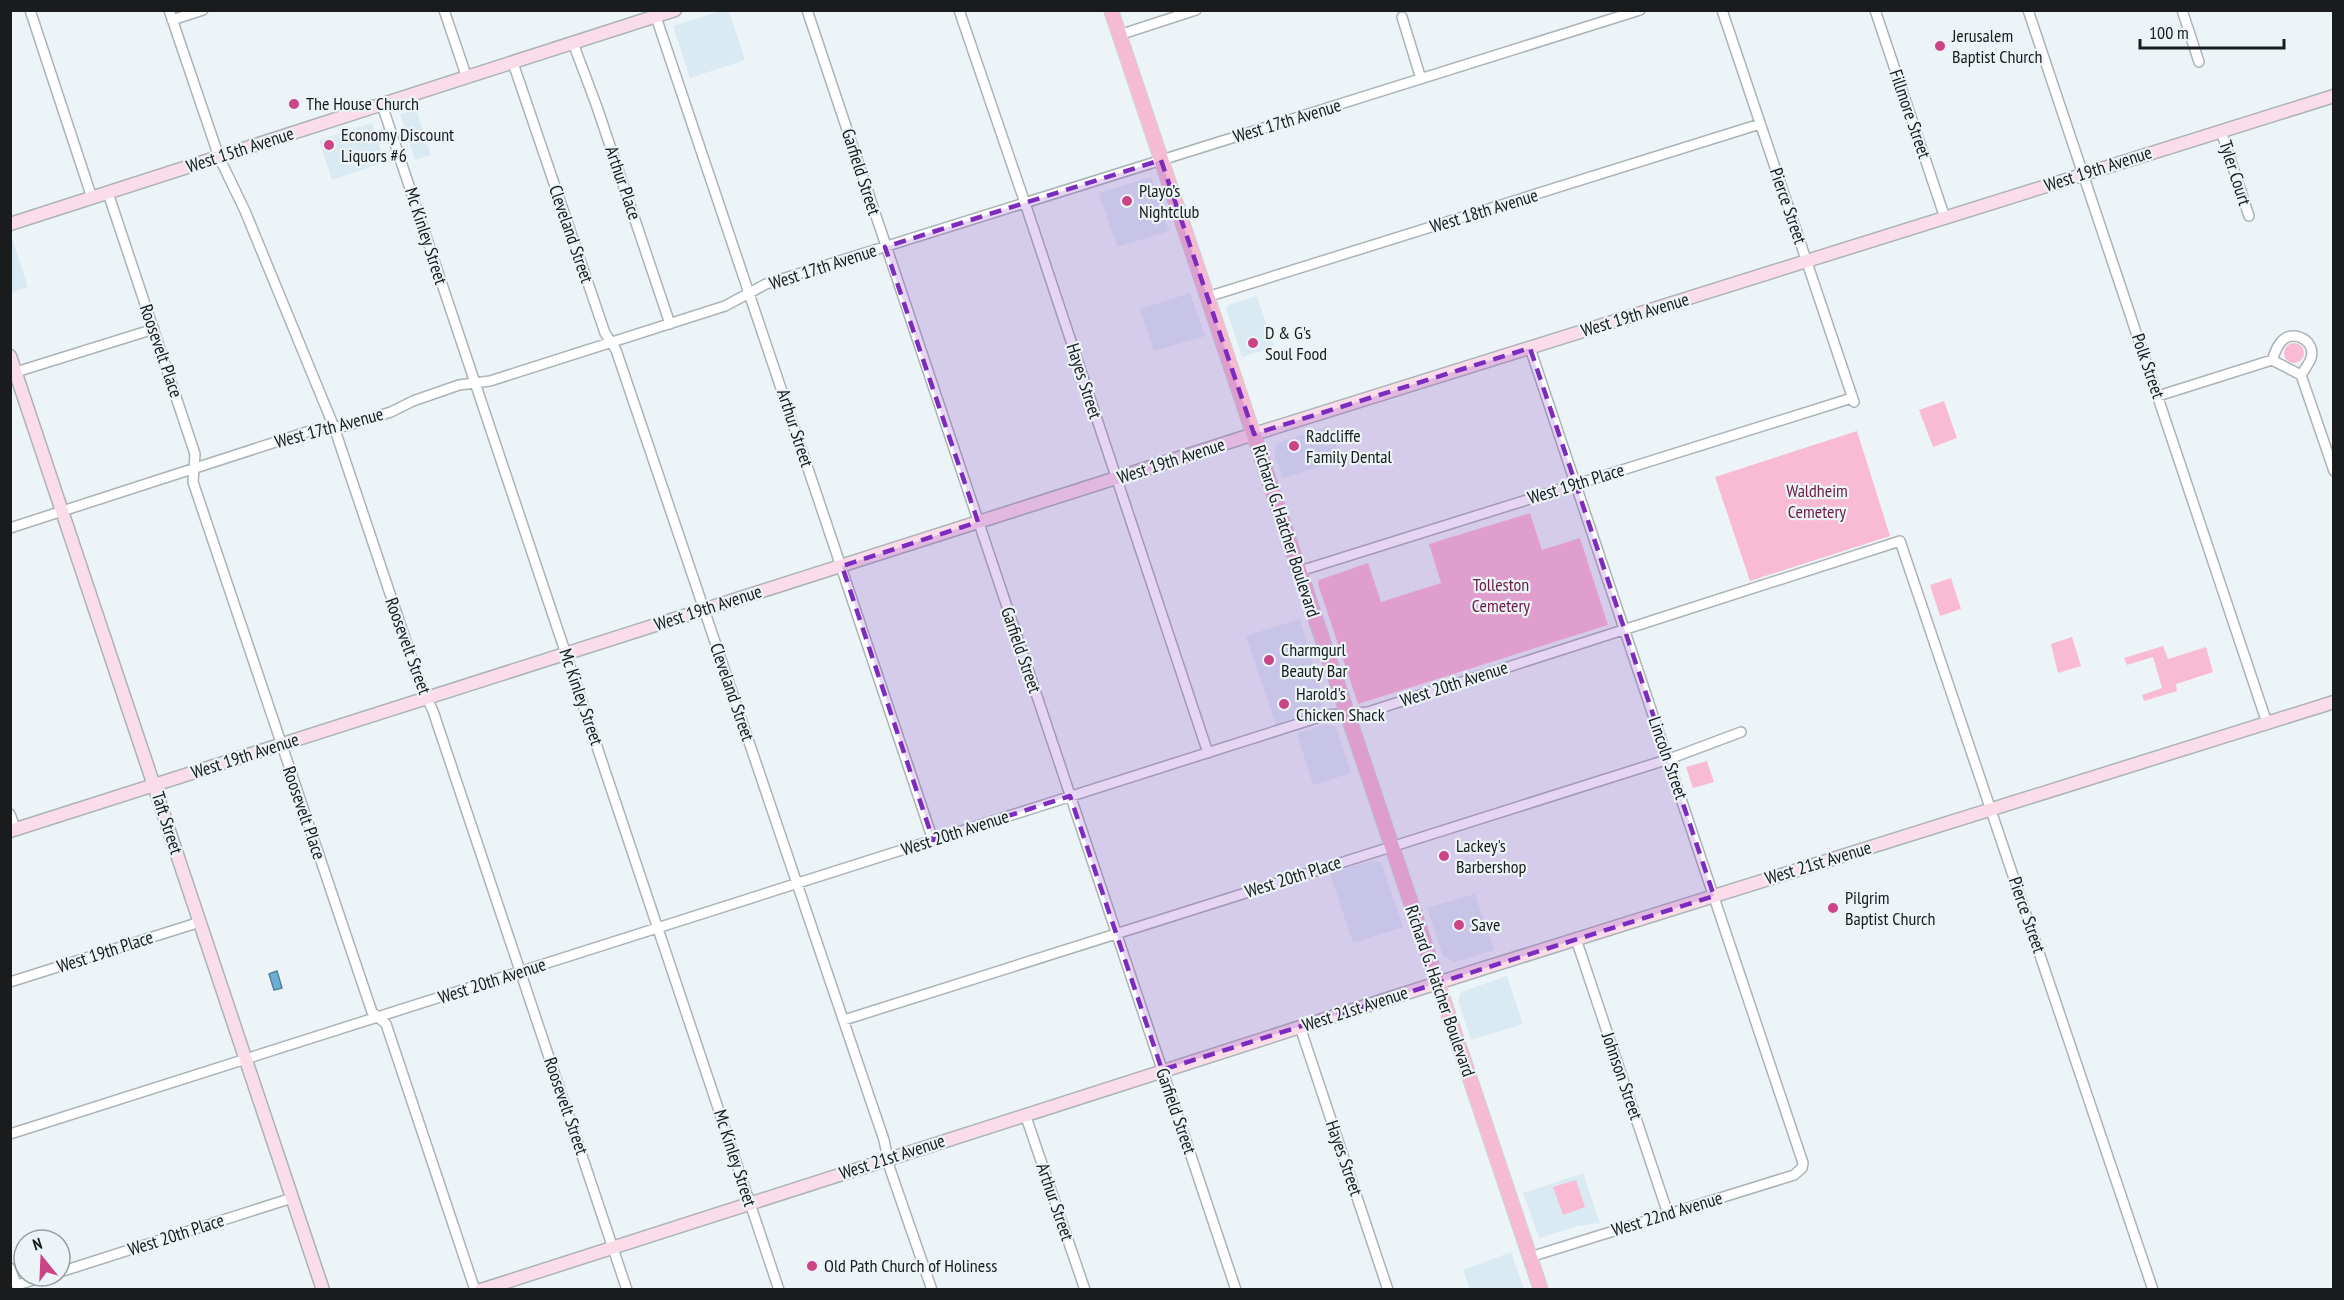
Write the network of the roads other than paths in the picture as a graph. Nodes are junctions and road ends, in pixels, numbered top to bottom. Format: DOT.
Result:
graph roads {
  1 [pos="30,10"];
  2 [pos="203,10"];
  3 [pos="444,10"];
  4 [pos="675,10"];
  5 [pos="807,10"];
  6 [pos="959,10"];
  7 [pos="1111,10"];
  8 [pos="1196,10"];
  9 [pos="1640,10"];
  10 [pos="1722,10"];
  11 [pos="1875,10"];
  12 [pos="2028,10"];
  13 [pos="2182,10"];
  14 [pos="171,15"];
  15 [pos="656,17"];
  16 [pos="1402,17"];
  17 [pos="1119,35"];
  18 [pos="573,44"];
  19 [pos="2199,62"];
  20 [pos="513,63"];
  21 [pos="467,78"];
  22 [pos="1421,79"];
  23 [pos="2334,96"];
  24 [pos="382,105"];
  25 [pos="1760,124"];
  26 [pos="2221,131"];
  27 [pos="219,157"];
  28 [pos="1161,160"];
  29 [pos="2083,174"];
  30 [pos="108,193"];
  31 [pos="92,198"];
  32 [pos="1025,203"];
  33 [pos="2249,216"];
  34 [pos="1945,218"];
  35 [pos="10,224"];
  36 [pos="885,247"];
  37 [pos="1806,261"];
  38 [pos="750,293"];
  39 [pos="1207,297"];
  40 [pos="670,324"];
  41 [pos="154,329"];
  42 [pos="612,342"];
  43 [pos="1530,348"];
  44 [pos="10,356"];
  45 [pos="2272,360"];
  46 [pos="16,372"];
  47 [pos="2301,375"];
  48 [pos="475,383"];
  49 [pos="2158,396"];
  50 [pos="1853,400"];
  51 [pos="334,427"];
  52 [pos="1254,434"];
  53 [pos="194,468"];
  54 [pos="2334,471"];
  55 [pos="1116,478"];
  56 [pos="1575,484"];
  57 [pos="62,511"];
  58 [pos="978,522"];
  59 [pos="10,528"];
  60 [pos="1900,541"];
  61 [pos="842,566"];
  62 [pos="1300,571"];
  63 [pos="704,610"];
  64 [pos="1625,628"];
  65 [pos="566,654"];
  66 [pos="427,698"];
  67 [pos="2334,702"];
  68 [pos="1347,713"];
  69 [pos="2268,723"];
  70 [pos="1741,732"];
  71 [pos="282,745"];
  72 [pos="1208,753"];
  73 [pos="1669,759"];
  74 [pos="154,786"];
  75 [pos="1071,796"];
  76 [pos="1991,809"];
  77 [pos="10,814"];
  78 [pos="13,831"];
  79 [pos="933,840"];
  80 [pos="1391,845"];
  81 [pos="796,884"];
  82 [pos="1714,896"];
  83 [pos="200,922"];
  84 [pos="658,928"];
  85 [pos="1117,934"];
  86 [pos="1576,939"];
  87 [pos="521,972"];
  88 [pos="10,982"];
  89 [pos="1437,983"];
  90 [pos="378,1017"];
  91 [pos="844,1020"];
  92 [pos="1300,1027"];
  93 [pos="246,1059"];
  94 [pos="1162,1070"];
  95 [pos="1025,1114"];
  96 [pos="10,1134"];
  97 [pos="888,1158"];
  98 [pos="1802,1168"];
  99 [pos="292,1198"];
  100 [pos="750,1202"];
  101 [pos="1668,1214"];
  102 [pos="613,1247"];
  103 [pos="1530,1257"];
  104 [pos="72,1268"];
  105 [pos="323,1290"];
  106 [pos="475,1290"];
  107 [pos="481,1290"];
  108 [pos="627,1290"];
  109 [pos="779,1290"];
  110 [pos="932,1290"];
  111 [pos="1085,1290"];
  112 [pos="1236,1290"];
  113 [pos="1388,1290"];
  114 [pos="1541,1290"];
  115 [pos="2153,1290"];
  1 -- 31 [label="street"];
  2 -- 14 [label="street"];
  3 -- 21 [label="street"];
  4 -- 15 [label="street, West 15th Avenue"];
  5 -- 36 [label="street, Garfield Street"];
  6 -- 32 [label="street, Hayes Street"];
  7 -- 17 [label="main road, Richard G. Hatcher Boulevard"];
  8 -- 17 [label="street"];
  9 -- 22 [label="street, West 17th Avenue"];
  10 -- 25 [label="street, Pierce Street"];
  11 -- 34 [label="street, Fillmore Street"];
  12 -- 29 [label="street, Polk Street"];
  13 -- 19 [label="street"];
  14 -- 27 [label="street, Roosevelt Street"];
  15 -- 18 [label="street, West 15th Avenue"];
  15 -- 38 [label="street, Arthur Street"];
  16 -- 22 [label="street"];
  17 -- 28 [label="main road, Richard G. Hatcher Boulevard"];
  18 -- 20 [label="street, West 15th Avenue"];
  18 -- 40 [label="street, Arthur Place"];
  20 -- 21 [label="street, West 15th Avenue"];
  20 -- 42 [label="street, Cleveland Street"];
  21 -- 24 [label="street, West 15th Avenue"];
  22 -- 28 [label="street, West 17th Avenue"];
  23 -- 26 [label="street, West 19th Avenue"];
  24 -- 27 [label="street, West 15th Avenue"];
  24 -- 48 [label="street, Mc Kinley Street"];
  25 -- 37 [label="street, Pierce Street"];
  25 -- 39 [label="street, West 18th Avenue"];
  26 -- 29 [label="street, West 19th Avenue"];
  26 -- 33 [label="street, Tyler Court"];
  27 -- 30 [label="street, West 15th Avenue"];
  27 -- 51 [label="street, Roosevelt Street"];
  28 -- 32 [label="street, West 17th Avenue"];
  28 -- 39 [label="main road, Richard G. Hatcher Boulevard"];
  29 -- 34 [label="street, West 19th Avenue"];
  29 -- 49 [label="street, Polk Street"];
  30 -- 31 [label="street, West 15th Avenue"];
  30 -- 41 [label="street, Roosevelt Place"];
  31 -- 35 [label="street, West 15th Avenue"];
  32 -- 36 [label="street, West 17th Avenue"];
  32 -- 55 [label="street, Hayes Street"];
  34 -- 37 [label="street, West 19th Avenue"];
  36 -- 38 [label="street, West 17th Avenue"];
  36 -- 58 [label="street, Garfield Street"];
  37 -- 43 [label="street, West 19th Avenue"];
  37 -- 50 [label="street, Pierce Street"];
  38 -- 40 [label="street, West 17th Avenue"];
  38 -- 61 [label="street, Arthur Street"];
  39 -- 52 [label="main road, Richard G. Hatcher Boulevard"];
  40 -- 42 [label="street, West 17th Avenue"];
  41 -- 46 [label="street"];
  41 -- 53 [label="street, Roosevelt Place"];
  42 -- 48 [label="street, West 17th Avenue"];
  42 -- 63 [label="street, Cleveland Street"];
  43 -- 52 [label="street, West 19th Avenue"];
  43 -- 56 [label="street, Lincoln Street"];
  44 -- 46 [label="street, Taft Street"];
  45 -- 47 [label="street"];
  45 -- 47 [label="street"];
  45 -- 49 [label="street"];
  46 -- 57 [label="street, Taft Street"];
  47 -- 54 [label="street"];
  48 -- 51 [label="street, West 17th Avenue"];
  48 -- 65 [label="street, Mc Kinley Street"];
  49 -- 69 [label="street, Polk Street"];
  50 -- 56 [label="street, West 19th Place"];
  51 -- 53 [label="street, West 17th Avenue"];
  51 -- 66 [label="street, Roosevelt Street"];
  52 -- 55 [label="street, West 19th Avenue"];
  52 -- 62 [label="main road, Richard G. Hatcher Boulevard"];
  53 -- 57 [label="street, West 17th Avenue"];
  53 -- 71 [label="street, Roosevelt Place"];
  55 -- 58 [label="street, West 19th Avenue"];
  55 -- 72 [label="street, Hayes Street"];
  56 -- 62 [label="street, West 19th Place"];
  56 -- 64 [label="street, Lincoln Street"];
  57 -- 59 [label="street, West 17th Avenue"];
  57 -- 74 [label="street, Taft Street"];
  58 -- 61 [label="street, West 19th Avenue"];
  58 -- 75 [label="street, Garfield Street"];
  60 -- 64 [label="street, West 20th Avenue"];
  60 -- 76 [label="street, Pierce Street"];
  61 -- 63 [label="street, West 19th Avenue"];
  61 -- 79 [label="street, Arthur Street"];
  62 -- 68 [label="main road, Richard G. Hatcher Boulevard"];
  63 -- 65 [label="street, West 19th Avenue"];
  63 -- 81 [label="street, Cleveland Street"];
  64 -- 68 [label="street, West 20th Avenue"];
  64 -- 73 [label="street, Lincoln Street"];
  65 -- 66 [label="street, West 19th Avenue"];
  65 -- 84 [label="street, Mc Kinley Street"];
  66 -- 71 [label="street, West 19th Avenue"];
  66 -- 87 [label="street, Roosevelt Street"];
  67 -- 69 [label="street, West 21st Avenue"];
  68 -- 72 [label="street, West 20th Avenue"];
  68 -- 80 [label="main road, Richard G. Hatcher Boulevard"];
  69 -- 76 [label="street, West 21st Avenue"];
  70 -- 73 [label="street, West 20th Place"];
  71 -- 74 [label="street, West 19th Avenue"];
  71 -- 90 [label="street, Roosevelt Place"];
  72 -- 75 [label="street, West 20th Avenue"];
  73 -- 80 [label="street, West 20th Place"];
  73 -- 82 [label="street, Lincoln Street"];
  74 -- 78 [label="street, West 19th Avenue"];
  74 -- 83 [label="street, Taft Street"];
  75 -- 79 [label="street, West 20th Avenue"];
  75 -- 85 [label="street, Garfield Street"];
  76 -- 82 [label="street, West 21st Avenue"];
  76 -- 115 [label="street, Pierce Street"];
  77 -- 78 [label="street"];
  79 -- 81 [label="street, West 20th Avenue"];
  80 -- 85 [label="street, West 20th Place"];
  80 -- 89 [label="main road, Richard G. Hatcher Boulevard"];
  81 -- 84 [label="street, West 20th Avenue"];
  81 -- 91 [label="street, Cleveland Street"];
  82 -- 86 [label="street, West 21st Avenue"];
  82 -- 98 [label="street, Lincoln Street"];
  83 -- 88 [label="street, West 19th Place"];
  83 -- 93 [label="street, Taft Street"];
  84 -- 87 [label="street, West 20th Avenue"];
  84 -- 100 [label="street, Mc Kinley Street"];
  85 -- 91 [label="street, West 20th Place"];
  85 -- 94 [label="street, Garfield Street"];
  86 -- 89 [label="street, West 21st Avenue"];
  86 -- 101 [label="street, Johnson Street"];
  87 -- 90 [label="street, West 20th Avenue"];
  87 -- 102 [label="street, Roosevelt Street"];
  89 -- 92 [label="street, West 21st Avenue"];
  89 -- 103 [label="main road, Richard G. Hatcher Boulevard"];
  90 -- 93 [label="street, West 20th Avenue"];
  90 -- 106 [label="street, Roosevelt Place"];
  91 -- 97 [label="street, Cleveland Street"];
  92 -- 94 [label="street, West 21st Avenue"];
  92 -- 113 [label="street, Hayes Street"];
  93 -- 96 [label="street, West 20th Avenue"];
  93 -- 99 [label="street, Taft Street"];
  94 -- 95 [label="street, West 21st Avenue"];
  94 -- 112 [label="street, Garfield Street"];
  95 -- 97 [label="street, West 21st Avenue"];
  95 -- 111 [label="street, Arthur Street"];
  97 -- 100 [label="street, West 21st Avenue"];
  97 -- 110 [label="street, Cleveland Street"];
  98 -- 101 [label="street, West 22nd Avenue"];
  99 -- 104 [label="street, West 20th Place"];
  99 -- 105 [label="street, Taft Street"];
  100 -- 102 [label="street, West 21st Avenue"];
  100 -- 109 [label="street, Mc Kinley Street"];
  101 -- 103 [label="street, West 22nd Avenue"];
  102 -- 107 [label="street, West 21st Avenue"];
  102 -- 108 [label="street, Roosevelt Street"];
  103 -- 114 [label="main road, Richard G. Hatcher Boulevard"];
}
